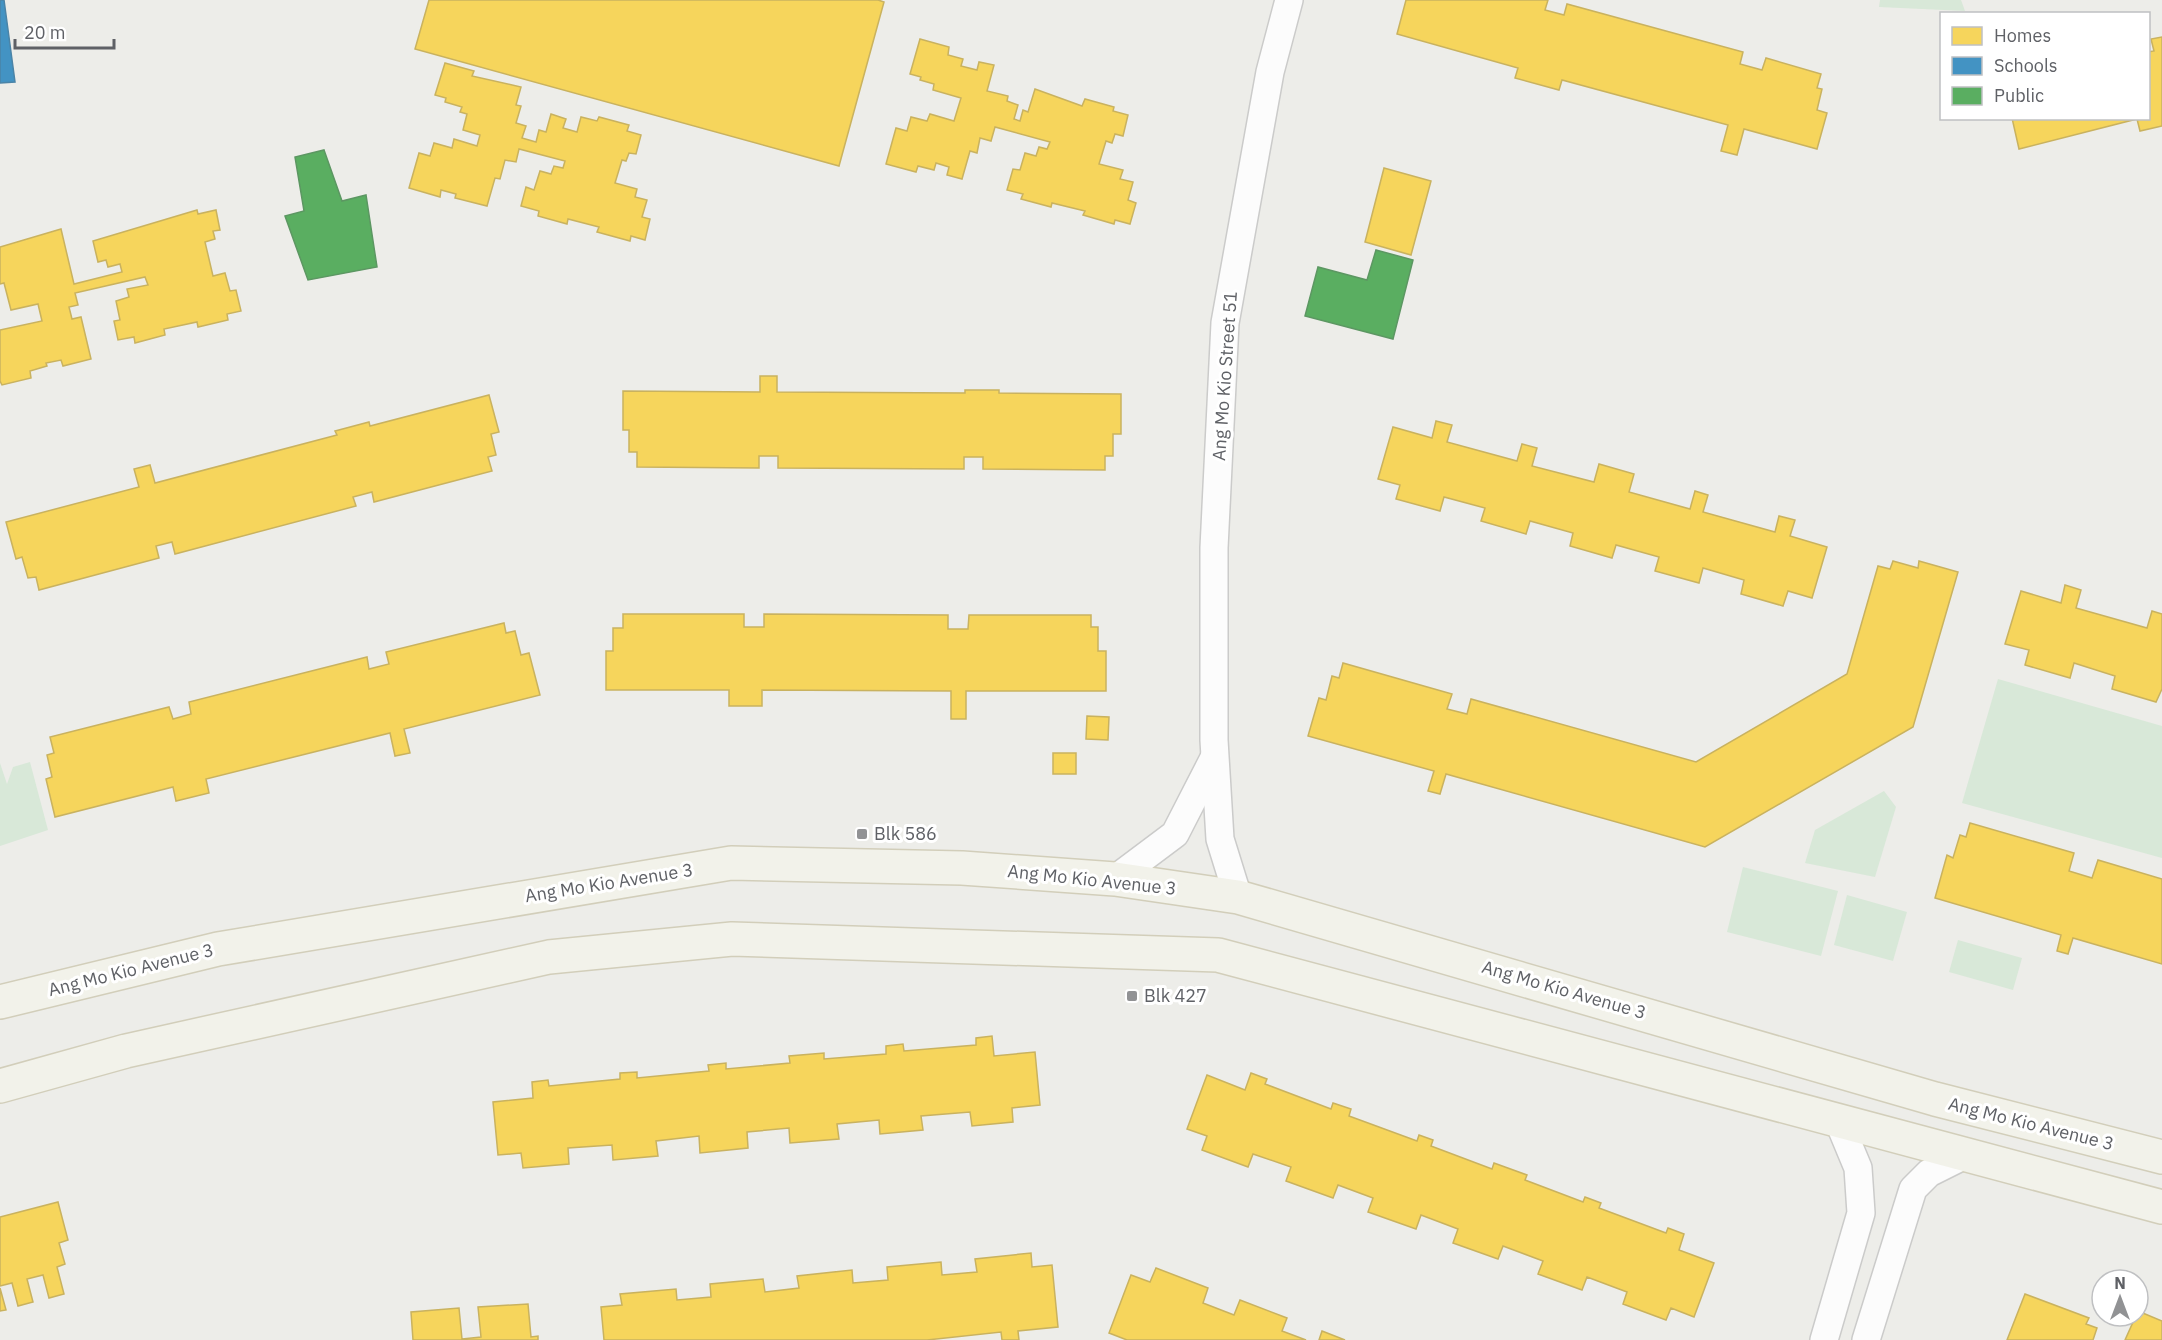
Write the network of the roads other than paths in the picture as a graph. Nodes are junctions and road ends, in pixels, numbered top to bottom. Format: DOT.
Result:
graph roads {
  1 [pos="1289,0"];
  2 [pos="1215,757"];
  3 [pos="1115,879"];
  4 [pos="1238,897"];
  5 [pos="0,1002"];
  6 [pos="0,1086"];
  7 [pos="1838,1119"];
  8 [pos="1967,1154"];
  9 [pos="2162,1157"];
  10 [pos="2162,1207"];
  11 [pos="1824,1340"];
  12 [pos="1866,1340"];
  1 -- 2 [label="street, Ang Mo Kio Street 51"];
  2 -- 3 [label="street, Ang Mo Kio Street 51"];
  2 -- 4 [label="street, Ang Mo Kio Street 51"];
  3 -- 4 [label="main road, Ang Mo Kio Avenue 3"];
  3 -- 5 [label="main road, Ang Mo Kio Avenue 3"];
  4 -- 9 [label="main road, Ang Mo Kio Avenue 3"];
  6 -- 7 [label="main road"];
  7 -- 8 [label="main road"];
  7 -- 11 [label="street"];
  8 -- 10 [label="main road"];
  8 -- 12 [label="street"];
}
